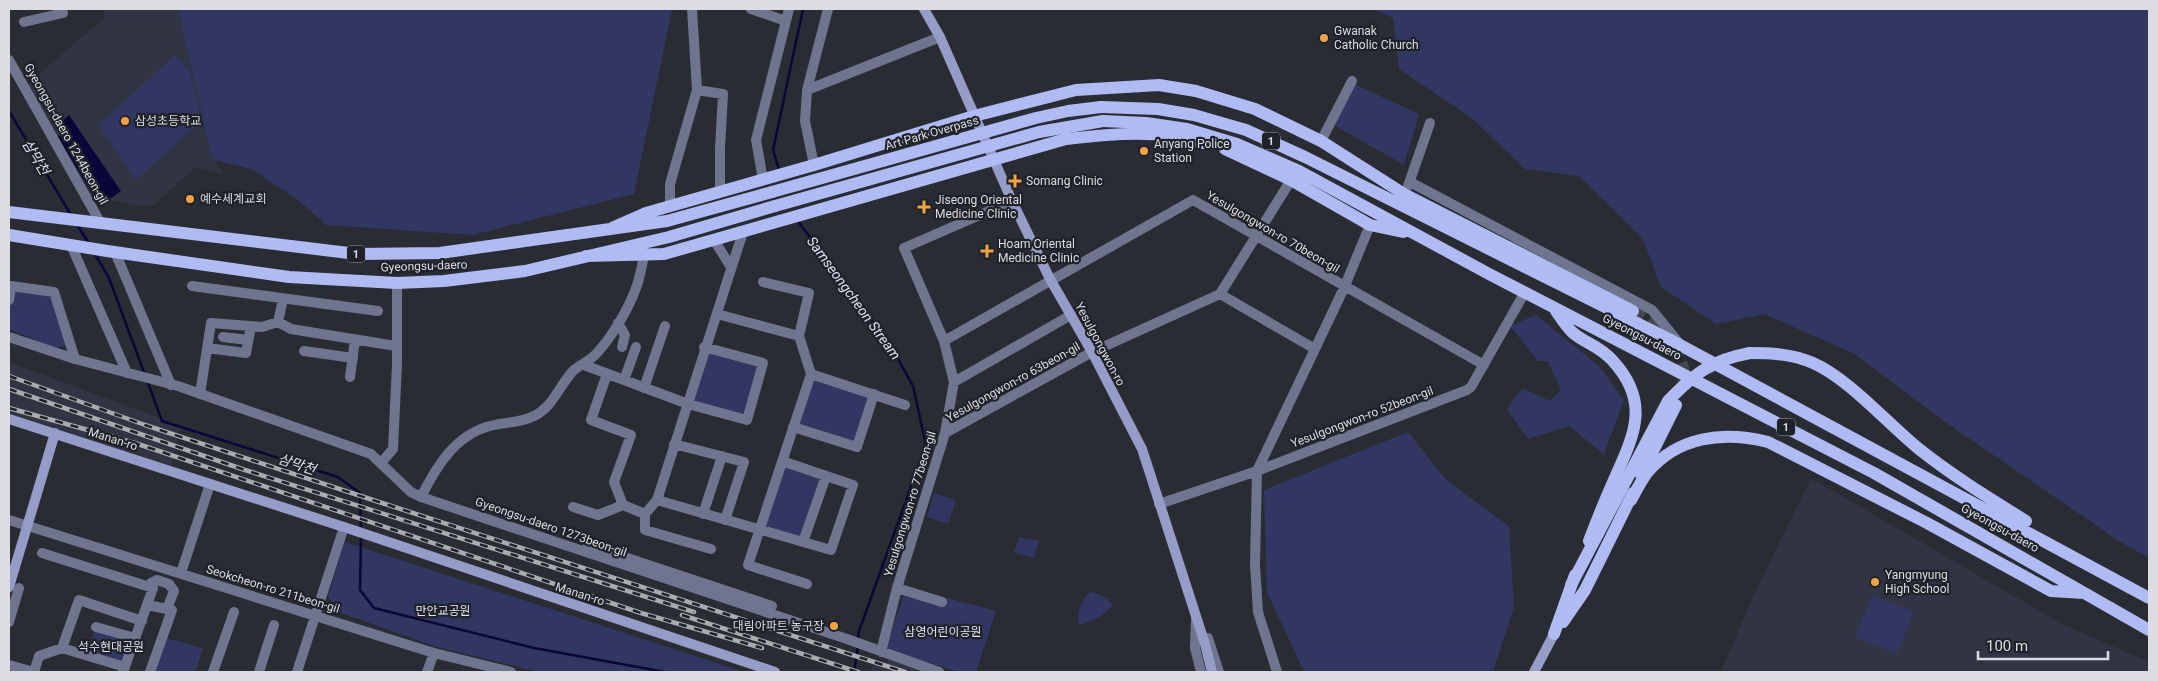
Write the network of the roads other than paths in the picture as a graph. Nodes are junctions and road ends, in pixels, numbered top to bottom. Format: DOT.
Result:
graph roads {
  1 [pos="62,9"];
  2 [pos="692,9"];
  3 [pos="751,9"];
  4 [pos="789,9"];
  5 [pos="828,9"];
  6 [pos="924,9"];
  7 [pos="786,21"];
  8 [pos="24,22"];
  9 [pos="940,37"];
  10 [pos="9,60"];
  11 [pos="1352,81"];
  12 [pos="697,90"];
  13 [pos="806,90"];
  14 [pos="1101,107"];
  15 [pos="974,116"];
  16 [pos="1430,123"];
  17 [pos="1321,141"];
  18 [pos="994,161"];
  19 [pos="810,166"];
  20 [pos="765,179"];
  21 [pos="1291,180"];
  22 [pos="1410,182"];
  23 [pos="720,192"];
  24 [pos="772,192"];
  25 [pos="1407,196"];
  26 [pos="1012,201"];
  27 [pos="670,206"];
  28 [pos="9,212"];
  29 [pos="1429,218"];
  30 [pos="100,222"];
  31 [pos="1370,225"];
  32 [pos="612,228"];
  33 [pos="743,232"];
  34 [pos="9,235"];
  35 [pos="1417,235"];
  36 [pos="1256,236"];
  37 [pos="714,240"];
  38 [pos="73,245"];
  39 [pos="111,252"];
  40 [pos="644,255"];
  41 [pos="586,256"];
  42 [pos="731,267"];
  43 [pos="1051,280"];
  44 [pos="763,282"];
  45 [pos="398,283"];
  46 [pos="192,286"];
  47 [pos="1344,288"];
  48 [pos="1525,292"];
  49 [pos="1220,294"];
  50 [pos="283,298"];
  51 [pos="9,300"];
  52 [pos="1553,307"];
  53 [pos="378,311"];
  54 [pos="1633,311"];
  55 [pos="716,314"];
  56 [pos="1071,315"];
  57 [pos="278,322"];
  58 [pos="618,323"];
  59 [pos="250,326"];
  60 [pos="666,326"];
  61 [pos="9,329"];
  62 [pos="798,336"];
  63 [pos="9,337"];
  64 [pos="224,337"];
  65 [pos="248,340"];
  66 [pos="355,340"];
  67 [pos="944,341"];
  68 [pos="396,346"];
  69 [pos="1681,346"];
  70 [pos="622,347"];
  71 [pos="636,347"];
  72 [pos="704,347"];
  73 [pos="54,348"];
  74 [pos="207,348"];
  75 [pos="1315,349"];
  76 [pos="304,351"];
  77 [pos="1092,352"];
  78 [pos="353,358"];
  79 [pos="75,359"];
  80 [pos="584,365"];
  81 [pos="1484,365"];
  82 [pos="129,374"];
  83 [pos="607,374"];
  84 [pos="811,374"];
  85 [pos="350,377"];
  86 [pos="624,380"];
  87 [pos="954,382"];
  88 [pos="169,384"];
  89 [pos="644,388"];
  90 [pos="200,394"];
  91 [pos="874,394"];
  92 [pos="688,404"];
  93 [pos="905,405"];
  94 [pos="1676,405"];
  95 [pos="9,419"];
  96 [pos="793,427"];
  97 [pos="55,433"];
  98 [pos="945,433"];
  99 [pos="674,444"];
  100 [pos="722,456"];
  101 [pos="782,461"];
  102 [pos="381,463"];
  103 [pos="1257,471"];
  104 [pos="826,476"];
  105 [pos="210,484"];
  106 [pos="421,497"];
  107 [pos="656,500"];
  108 [pos="1631,500"];
  109 [pos="1159,504"];
  110 [pos="623,505"];
  111 [pos="573,507"];
  112 [pos="645,514"];
  113 [pos="703,514"];
  114 [pos="9,520"];
  115 [pos="725,520"];
  116 [pos="28,526"];
  117 [pos="347,528"];
  118 [pos="760,530"];
  119 [pos="803,542"];
  120 [pos="588,545"];
  121 [pos="711,549"];
  122 [pos="42,553"];
  123 [pos="2101,570"];
  124 [pos="181,573"];
  125 [pos="151,583"];
  126 [pos="807,584"];
  127 [pos="1571,585"];
  128 [pos="14,588"];
  129 [pos="897,588"];
  130 [pos="2088,593"];
  131 [pos="728,596"];
  132 [pos="2149,598"];
  133 [pos="942,602"];
  134 [pos="147,605"];
  135 [pos="772,606"];
  136 [pos="167,609"];
  137 [pos="234,612"];
  138 [pos="315,615"];
  139 [pos="1196,618"];
  140 [pos="142,620"];
  141 [pos="9,622"];
  142 [pos="274,625"];
  143 [pos="96,627"];
  144 [pos="2149,630"];
  145 [pos="1554,634"];
  146 [pos="135,638"];
  147 [pos="62,648"];
  148 [pos="879,652"];
  149 [pos="434,653"];
  150 [pos="9,664"];
  151 [pos="124,669"];
  152 [pos="34,672"];
  153 [pos="150,672"];
  154 [pos="213,672"];
  155 [pos="259,672"];
  156 [pos="296,672"];
  157 [pos="427,672"];
  158 [pos="511,672"];
  159 [pos="775,672"];
  160 [pos="939,672"];
  161 [pos="1201,672"];
  162 [pos="1212,672"];
  163 [pos="1219,672"];
  164 [pos="1276,672"];
  165 [pos="1534,672"];
  1 -- 8 [label="street"];
  2 -- 12 [label="street"];
  3 -- 7 [label="street"];
  4 -- 7 [label="street"];
  5 -- 13 [label="street"];
  6 -- 9 [label="street, Yesulgongwon-ro"];
  7 -- 20 [label="street"];
  9 -- 13 [label="street"];
  9 -- 15 [label="street, Yesulgongwon-ro"];
  10 -- 30 [label="street, Gyeongsu-daero 1244beon-gil"];
  11 -- 17 [label="street"];
  12 -- 23 [label="street"];
  12 -- 27 [label="street"];
  13 -- 19 [label="street"];
  14 -- 24 [label="main road, Art Park Overpass / 1, bridge"];
  14 -- 29 [label="main road, Gyeongsu-daero / 1"];
  15 -- 17 [label="main road"];
  15 -- 18 [label="street, Yesulgongwon-ro"];
  15 -- 19 [label="main road"];
  16 -- 22 [label="street"];
  17 -- 25 [label="main road"];
  18 -- 21 [label="main road"];
  18 -- 26 [label="street, Yesulgongwon-ro"];
  18 -- 33 [label="main road"];
  19 -- 20 [label="main road"];
  20 -- 23 [label="main road"];
  21 -- 31 [label="main road"];
  21 -- 36 [label="street"];
  22 -- 25 [label="street"];
  22 -- 69 [label="street"];
  23 -- 27 [label="main road"];
  24 -- 32 [label="main road, Gyeongsu-daero / 1"];
  25 -- 29 [label="main road"];
  25 -- 54 [label="main road"];
  26 -- 43 [label="street, Yesulgongwon-ro"];
  26 -- 67 [label="street, Yesulgongwon-ro 77beon-gil"];
  27 -- 32 [label="main road"];
  28 -- 30 [label="main road, Gyeongsu-daero / 1"];
  29 -- 69 [label="main road, Gyeongsu-daero / 1"];
  30 -- 32 [label="main road, Gyeongsu-daero / 1"];
  31 -- 35 [label="main road"];
  31 -- 47 [label="street"];
  33 -- 37 [label="main road"];
  33 -- 42 [label="street"];
  34 -- 38 [label="main road, Gyeongsu-daero / 1"];
  35 -- 41 [label="main road, Gyeongsu-daero / 1, bridge"];
  35 -- 48 [label="main road, Gyeongsu-daero / 1"];
  36 -- 43 [label="street, Yesulgongwon-ro 70beon-gil"];
  36 -- 47 [label="street, Yesulgongwon-ro 70beon-gil"];
  36 -- 49 [label="street"];
  37 -- 40 [label="main road"];
  37 -- 42 [label="street"];
  38 -- 39 [label="main road, Gyeongsu-daero / 1"];
  38 -- 82 [label="street"];
  39 -- 45 [label="main road, Gyeongsu-daero / 1"];
  39 -- 88 [label="street"];
  40 -- 41 [label="main road"];
  40 -- 58 [label="street"];
  41 -- 45 [label="main road, Gyeongsu-daero / 1"];
  42 -- 55 [label="street"];
  43 -- 56 [label="street, Yesulgongwon-ro"];
  43 -- 67 [label="street"];
  44 -- 62 [label="street"];
  45 -- 68 [label="street"];
  46 -- 50 [label="street"];
  47 -- 75 [label="street"];
  47 -- 81 [label="street, Yesulgongwon-ro 70beon-gil"];
  48 -- 52 [label="main road, Gyeongsu-daero / 1"];
  48 -- 81 [label="street, Yesulgongwon-ro 52beon-gil"];
  49 -- 75 [label="street"];
  49 -- 77 [label="street, Yesulgongwon-ro 63beon-gil"];
  50 -- 53 [label="street"];
  50 -- 57 [label="street"];
  51 -- 79 [label="street"];
  52 -- 127 [label="main road, bridge"];
  52 -- 130 [label="main road, Gyeongsu-daero / 1"];
  55 -- 62 [label="street"];
  55 -- 72 [label="street"];
  56 -- 77 [label="street, Yesulgongwon-ro"];
  56 -- 87 [label="street"];
  57 -- 59 [label="street"];
  57 -- 66 [label="street"];
  58 -- 70 [label="street"];
  58 -- 80 [label="street"];
  59 -- 65 [label="street"];
  59 -- 74 [label="street"];
  60 -- 89 [label="street"];
  61 -- 73 [label="street"];
  62 -- 84 [label="street"];
  63 -- 79 [label="street"];
  64 -- 65 [label="street"];
  65 -- 74 [label="street"];
  66 -- 68 [label="street"];
  66 -- 78 [label="street"];
  67 -- 87 [label="street, Yesulgongwon-ro 77beon-gil"];
  68 -- 102 [label="street"];
  69 -- 123 [label="main road, Gyeongsu-daero / 1"];
  71 -- 86 [label="street"];
  72 -- 92 [label="street"];
  72 -- 92 [label="street"];
  74 -- 90 [label="street"];
  75 -- 103 [label="street"];
  76 -- 78 [label="street"];
  77 -- 98 [label="street, Yesulgongwon-ro 63beon-gil"];
  77 -- 109 [label="street, Yesulgongwon-ro"];
  78 -- 85 [label="street"];
  79 -- 82 [label="street"];
  80 -- 83 [label="street"];
  80 -- 106 [label="street"];
  81 -- 103 [label="street, Yesulgongwon-ro 52beon-gil"];
  82 -- 88 [label="street, Gyeongsu-daero 1273beon-gil"];
  83 -- 86 [label="street"];
  83 -- 110 [label="street"];
  84 -- 91 [label="street"];
  84 -- 96 [label="street"];
  86 -- 89 [label="street"];
  87 -- 98 [label="street, Yesulgongwon-ro 77beon-gil"];
  88 -- 90 [label="street, Gyeongsu-daero 1273beon-gil"];
  89 -- 92 [label="street"];
  90 -- 102 [label="street, Gyeongsu-daero 1273beon-gil"];
  91 -- 93 [label="street"];
  91 -- 96 [label="street"];
  92 -- 99 [label="street"];
  94 -- 108 [label="main road"];
  95 -- 97 [label="street, Manan-ro"];
  96 -- 101 [label="street"];
  97 -- 105 [label="street, Manan-ro"];
  97 -- 116 [label="street"];
  98 -- 129 [label="street, Yesulgongwon-ro 77beon-gil"];
  99 -- 100 [label="street"];
  99 -- 107 [label="street"];
  100 -- 113 [label="street"];
  100 -- 115 [label="street"];
  101 -- 104 [label="street"];
  101 -- 118 [label="street"];
  102 -- 106 [label="street, Gyeongsu-daero 1273beon-gil"];
  103 -- 109 [label="street, Yesulgongwon-ro 52beon-gil"];
  103 -- 164 [label="street"];
  104 -- 119 [label="street"];
  104 -- 119 [label="street"];
  105 -- 117 [label="street, Manan-ro"];
  105 -- 124 [label="street"];
  106 -- 131 [label="street, Gyeongsu-daero 1273beon-gil"];
  107 -- 112 [label="street"];
  107 -- 113 [label="street"];
  108 -- 130 [label="main road"];
  108 -- 145 [label="main road"];
  109 -- 139 [label="street, Yesulgongwon-ro"];
  110 -- 111 [label="street"];
  110 -- 112 [label="street"];
  112 -- 121 [label="street"];
  113 -- 115 [label="street"];
  114 -- 116 [label="street, Seokcheon-ro 211beon-gil"];
  115 -- 118 [label="street"];
  116 -- 124 [label="street, Seokcheon-ro 211beon-gil"];
  116 -- 128 [label="street"];
  117 -- 138 [label="street"];
  117 -- 159 [label="street, Manan-ro"];
  118 -- 119 [label="street"];
  118 -- 126 [label="street"];
  120 -- 131 [label="street"];
  122 -- 134 [label="street"];
  123 -- 127 [label="main road, bridge"];
  123 -- 132 [label="main road, Gyeongsu-daero / 1"];
  124 -- 138 [label="street, Seokcheon-ro 211beon-gil"];
  125 -- 136 [label="street"];
  127 -- 145 [label="main road"];
  128 -- 141 [label="street"];
  129 -- 133 [label="street"];
  129 -- 148 [label="street, Yesulgongwon-ro 77beon-gil"];
  130 -- 144 [label="main road, Gyeongsu-daero / 1"];
  131 -- 135 [label="street"];
  131 -- 148 [label="street, Gyeongsu-daero 1273beon-gil"];
  134 -- 136 [label="street"];
  134 -- 140 [label="street"];
  136 -- 153 [label="street"];
  137 -- 154 [label="street"];
  138 -- 149 [label="street, Seokcheon-ro 211beon-gil"];
  138 -- 156 [label="street"];
  139 -- 161 [label="street"];
  139 -- 162 [label="street, Yesulgongwon-ro"];
  139 -- 163 [label="street"];
  140 -- 146 [label="street"];
  140 -- 147 [label="street"];
  142 -- 155 [label="street"];
  143 -- 146 [label="street"];
  145 -- 165 [label="street"];
  146 -- 151 [label="street"];
  147 -- 151 [label="street"];
  147 -- 152 [label="street"];
  148 -- 160 [label="street, Gyeongsu-daero 1273beon-gil"];
  149 -- 157 [label="street"];
  149 -- 158 [label="street, Seokcheon-ro 211beon-gil"];
  150 -- 152 [label="street"];
}
